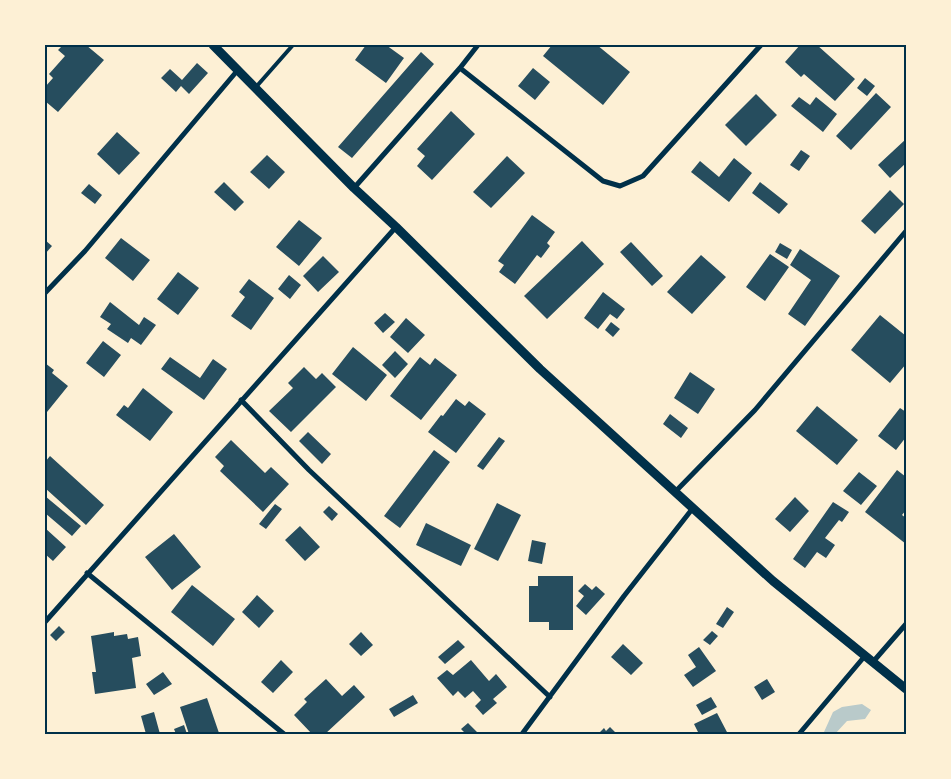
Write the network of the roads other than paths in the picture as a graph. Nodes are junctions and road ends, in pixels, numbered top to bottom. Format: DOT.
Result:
graph roads {
  1 [pos="212,45"];
  2 [pos="292,45"];
  3 [pos="478,45"];
  4 [pos="761,45"];
  5 [pos="460,68"];
  6 [pos="237,71"];
  7 [pos="255,88"];
  8 [pos="354,188"];
  9 [pos="396,227"];
  10 [pos="906,230"];
  11 [pos="45,293"];
  12 [pos="241,400"];
  13 [pos="675,492"];
  14 [pos="693,508"];
  15 [pos="87,573"];
  16 [pos="45,622"];
  17 [pos="906,624"];
  18 [pos="864,656"];
  19 [pos="872,663"];
  20 [pos="906,689"];
  21 [pos="550,697"];
  22 [pos="284,734"];
  23 [pos="522,734"];
  24 [pos="799,734"];
  1 -- 6 [label="street"];
  2 -- 7 [label="lane"];
  3 -- 5 [label="street"];
  4 -- 5 [label="street"];
  5 -- 8 [label="street"];
  6 -- 7 [label="street"];
  6 -- 11 [label="street"];
  7 -- 8 [label="street"];
  8 -- 9 [label="street"];
  9 -- 12 [label="street"];
  9 -- 13 [label="street"];
  10 -- 13 [label="street"];
  12 -- 15 [label="street"];
  12 -- 21 [label="street"];
  13 -- 14 [label="street"];
  14 -- 18 [label="street"];
  14 -- 21 [label="street"];
  15 -- 16 [label="street"];
  15 -- 22 [label="street"];
  17 -- 19 [label="street"];
  18 -- 19 [label="street"];
  18 -- 24 [label="street"];
  19 -- 20 [label="street"];
  21 -- 23 [label="street"];
}
